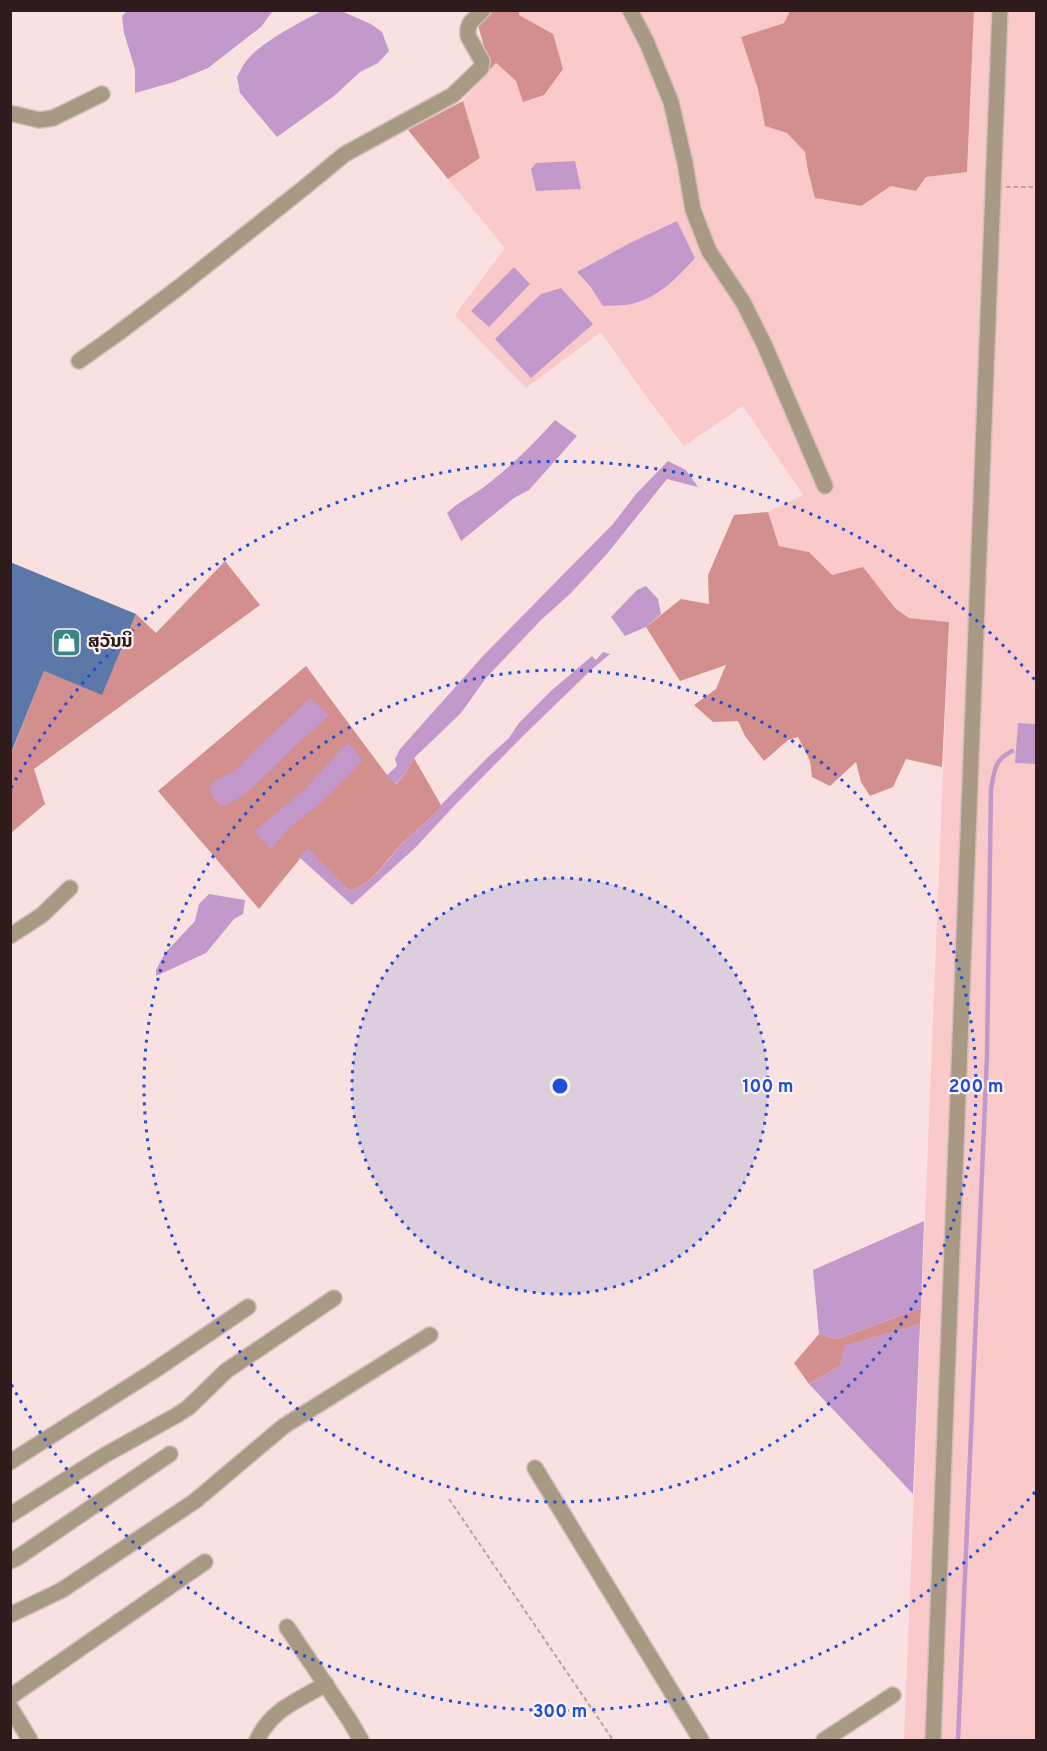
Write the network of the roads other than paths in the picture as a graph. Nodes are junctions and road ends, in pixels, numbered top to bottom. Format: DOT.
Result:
graph roads {
  1 [pos="483,10"];
  2 [pos="630,10"];
  3 [pos="1000,10"];
  4 [pos="102,94"];
  5 [pos="10,113"];
  6 [pos="79,361"];
  7 [pos="825,486"];
  8 [pos="69,888"];
  9 [pos="10,936"];
  10 [pos="334,1298"];
  11 [pos="248,1306"];
  12 [pos="430,1335"];
  13 [pos="170,1454"];
  14 [pos="10,1462"];
  15 [pos="536,1468"];
  16 [pos="10,1515"];
  17 [pos="10,1561"];
  18 [pos="205,1562"];
  19 [pos="10,1615"];
  20 [pos="287,1627"];
  21 [pos="326,1684"];
  22 [pos="893,1695"];
  23 [pos="10,1697"];
  24 [pos="10,1707"];
  25 [pos="30,1740"];
  26 [pos="256,1740"];
  27 [pos="361,1740"];
  28 [pos="701,1740"];
  29 [pos="824,1740"];
  30 [pos="933,1740"];
  1 -- 6 [label="street"];
  2 -- 7 [label="street"];
  3 -- 30 [label="street"];
  4 -- 5 [label="street"];
  8 -- 9 [label="street"];
  10 -- 16 [label="street"];
  11 -- 14 [label="street"];
  12 -- 19 [label="street"];
  13 -- 17 [label="street"];
  15 -- 28 [label="street"];
  18 -- 23 [label="street"];
  20 -- 21 [label="street"];
  21 -- 26 [label="street"];
  21 -- 27 [label="street"];
  22 -- 29 [label="street"];
  24 -- 25 [label="street"];
}
